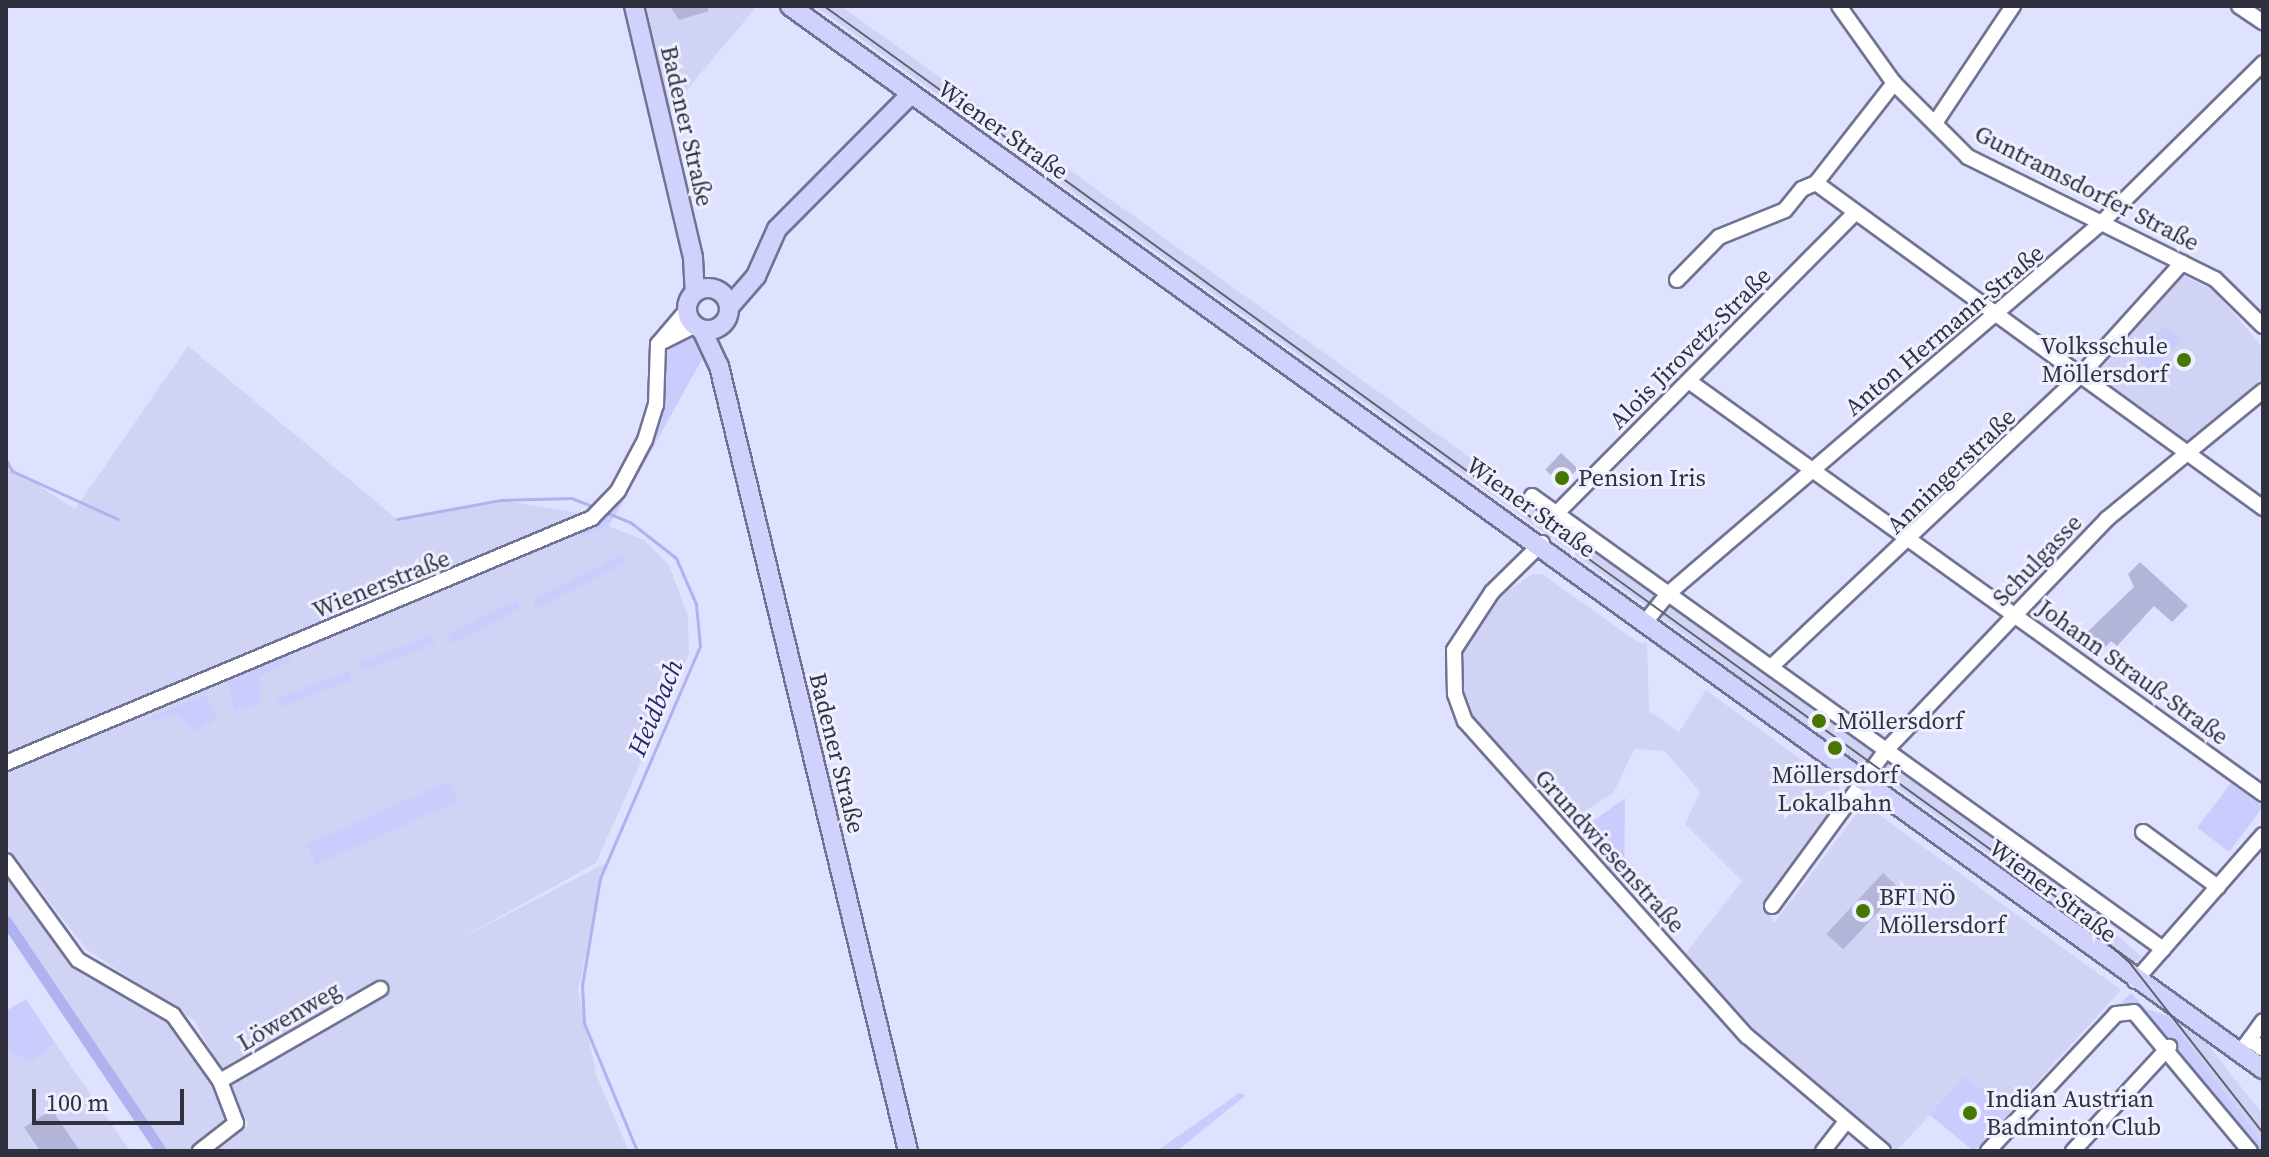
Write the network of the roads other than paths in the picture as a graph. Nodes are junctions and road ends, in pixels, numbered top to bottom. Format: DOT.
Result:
graph roads {
  1 [pos="634,6"];
  2 [pos="790,6"];
  3 [pos="1839,6"];
  4 [pos="2013,6"];
  5 [pos="2239,6"];
  6 [pos="2263,22"];
  7 [pos="2263,63"];
  8 [pos="1894,83"];
  9 [pos="911,94"];
  10 [pos="1935,123"];
  11 [pos="1816,183"];
  12 [pos="1854,214"];
  13 [pos="2101,223"];
  14 [pos="2182,263"];
  15 [pos="1677,280"];
  16 [pos="714,294"];
  17 [pos="1995,317"];
  18 [pos="701,323"];
  19 [pos="2263,326"];
  20 [pos="2079,377"];
  21 [pos="1690,382"];
  22 [pos="2263,391"];
  23 [pos="2186,453"];
  24 [pos="1815,468"];
  25 [pos="1532,496"];
  26 [pos="2263,508"];
  27 [pos="1557,513"];
  28 [pos="1914,538"];
  29 [pos="1542,543"];
  30 [pos="1669,593"];
  31 [pos="2015,615"];
  32 [pos="1646,621"];
  33 [pos="1772,666"];
  34 [pos="1887,749"];
  35 [pos="6,763"];
  36 [pos="1863,780"];
  37 [pos="2263,794"];
  38 [pos="2143,832"];
  39 [pos="2263,835"];
  40 [pos="6,861"];
  41 [pos="2218,887"];
  42 [pos="1772,906"];
  43 [pos="2163,949"];
  44 [pos="2135,981"];
  45 [pos="380,989"];
  46 [pos="2263,1021"];
  47 [pos="2245,1045"];
  48 [pos="2169,1047"];
  49 [pos="2263,1049"];
  50 [pos="2263,1069"];
  51 [pos="220,1081"];
  52 [pos="1846,1122"];
  53 [pos="200,1151"];
  54 [pos="908,1151"];
  55 [pos="1823,1151"];
  56 [pos="1883,1151"];
  57 [pos="1988,1151"];
  58 [pos="2073,1151"];
  59 [pos="2250,1151"];
  1 -- 16 [label="main road, Badener Straße"];
  2 -- 9 [label="main road, Wiener Straße"];
  3 -- 8 [label="street, Guntramsdorfer Straße"];
  4 -- 10 [label="street"];
  5 -- 6 [label="street"];
  7 -- 13 [label="street, Anton Hermann-Straße"];
  8 -- 10 [label="street, Guntramsdorfer Straße"];
  8 -- 11 [label="street"];
  9 -- 16 [label="main road"];
  9 -- 29 [label="main road, Wiener Straße"];
  10 -- 13 [label="street, Guntramsdorfer Straße"];
  11 -- 12 [label="street"];
  11 -- 15 [label="street"];
  12 -- 17 [label="street"];
  12 -- 21 [label="street, Alois Jirovetz-Straße"];
  13 -- 14 [label="street, Guntramsdorfer Straße"];
  13 -- 17 [label="street, Anton Hermann-Straße"];
  14 -- 19 [label="street, Guntramsdorfer Straße"];
  14 -- 20 [label="street, Anningerstraße"];
  16 -- 18 [label="main road"];
  16 -- 18 [label="main road"];
  17 -- 20 [label="street"];
  17 -- 24 [label="street, Anton Hermann-Straße"];
  18 -- 35 [label="street, Wienerstraße"];
  18 -- 54 [label="main road, Badener Straße"];
  20 -- 23 [label="street"];
  20 -- 28 [label="street, Anningerstraße"];
  21 -- 24 [label="street, Johann Strauß-Straße"];
  21 -- 27 [label="street, Alois Jirovetz-Straße"];
  22 -- 23 [label="street, Schulgasse"];
  23 -- 26 [label="street"];
  23 -- 31 [label="street, Schulgasse"];
  24 -- 28 [label="street, Johann Strauß-Straße"];
  24 -- 30 [label="street, Anton Hermann-Straße"];
  25 -- 27 [label="street"];
  27 -- 30 [label="street"];
  28 -- 31 [label="street, Johann Strauß-Straße"];
  28 -- 33 [label="street, Anningerstraße"];
  29 -- 32 [label="main road, Wiener Straße"];
  29 -- 52 [label="street, Grundwiesenstraße"];
  30 -- 32 [label="street, Anton Hermann-Straße"];
  30 -- 33 [label="street"];
  31 -- 34 [label="street, Schulgasse"];
  31 -- 37 [label="street, Johann Strauß-Straße"];
  32 -- 36 [label="main road, Wiener Straße"];
  33 -- 34 [label="street"];
  34 -- 36 [label="street, Schulgasse"];
  34 -- 43 [label="street"];
  36 -- 42 [label="street, Schulgasse"];
  36 -- 44 [label="main road, Wiener Straße"];
  38 -- 41 [label="street"];
  39 -- 41 [label="street"];
  40 -- 51 [label="street"];
  41 -- 43 [label="street"];
  43 -- 44 [label="street"];
  44 -- 47 [label="main road, Wiener Straße"];
  45 -- 51 [label="street, Löwenweg"];
  46 -- 47 [label="street"];
  47 -- 49 [label="street, Wiener Straße"];
  47 -- 50 [label="main road, Wiener Straße"];
  48 -- 57 [label="street"];
  48 -- 58 [label="street"];
  48 -- 59 [label="street"];
  51 -- 53 [label="street"];
  52 -- 55 [label="street"];
  52 -- 56 [label="street, Grundwiesenstraße"];
}
